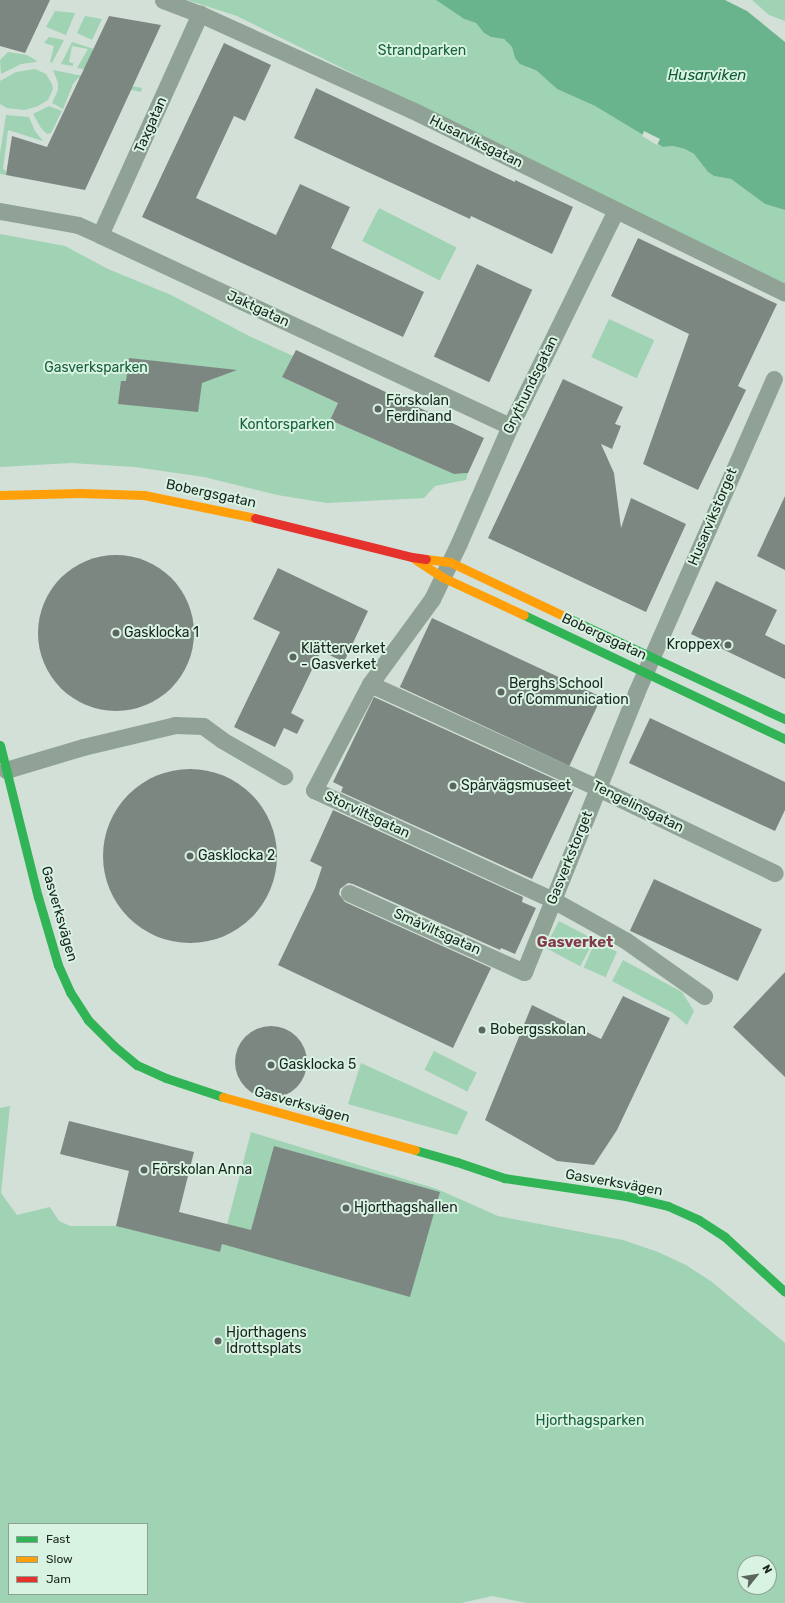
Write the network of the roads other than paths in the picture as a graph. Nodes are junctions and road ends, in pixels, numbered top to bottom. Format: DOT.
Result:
graph roads {
  1 [pos="163,0"];
  2 [pos="200,14"];
  3 [pos="616,210"];
  4 [pos="0,211"];
  5 [pos="100,235"];
  6 [pos="785,293"];
  7 [pos="774,379"];
  8 [pos="510,426"];
  9 [pos="0,495"];
  10 [pos="412,557"];
  11 [pos="450,562"];
  12 [pos="442,577"];
  13 [pos="650,664"];
  14 [pos="370,684"];
  15 [pos="785,719"];
  16 [pos="785,739"];
  17 [pos="0,745"];
  18 [pos="6,770"];
  19 [pos="284,776"];
  20 [pos="598,788"];
  21 [pos="775,873"];
  22 [pos="349,893"];
  23 [pos="553,900"];
  24 [pos="524,972"];
  25 [pos="704,996"];
  26 [pos="785,1292"];
  1 -- 2 [label="street, Husarviksgatan"];
  2 -- 3 [label="street, Husarviksgatan"];
  2 -- 5 [label="street, Taxgatan"];
  3 -- 6 [label="street, Husarviksgatan"];
  3 -- 8 [label="street, Grythundsgatan"];
  4 -- 5 [label="street, Jaktgatan"];
  5 -- 8 [label="street, Jaktgatan"];
  7 -- 13 [label="street, Husarvikstorget"];
  8 -- 11 [label="street, Grythundsgatan"];
  9 -- 10 [label="street, Bobergsgatan"];
  10 -- 11 [label="street, Bobergsgatan"];
  10 -- 12 [label="street, Bobergsgatan"];
  11 -- 12 [label="street, Storviltsgatan"];
  11 -- 13 [label="street, Bobergsgatan"];
  12 -- 13 [label="street, Bobergsgatan"];
  12 -- 14 [label="street, Storviltsgatan"];
  13 -- 15 [label="street, Bobergsgatan"];
  13 -- 16 [label="street, Bobergsgatan"];
  13 -- 20 [label="street, Gasverkstorget"];
  14 -- 20 [label="street, Tengelinsgatan"];
  14 -- 23 [label="street, Storviltsgatan"];
  17 -- 18 [label="street, Gasverksvägen"];
  18 -- 19 [label="street"];
  18 -- 26 [label="street, Gasverksvägen"];
  20 -- 21 [label="street, Tengelinsgatan"];
  20 -- 23 [label="street, Gasverkstorget"];
  22 -- 24 [label="street, Småviltsgatan"];
  23 -- 24 [label="street, Gasverkstorget"];
  23 -- 25 [label="street"];
}
